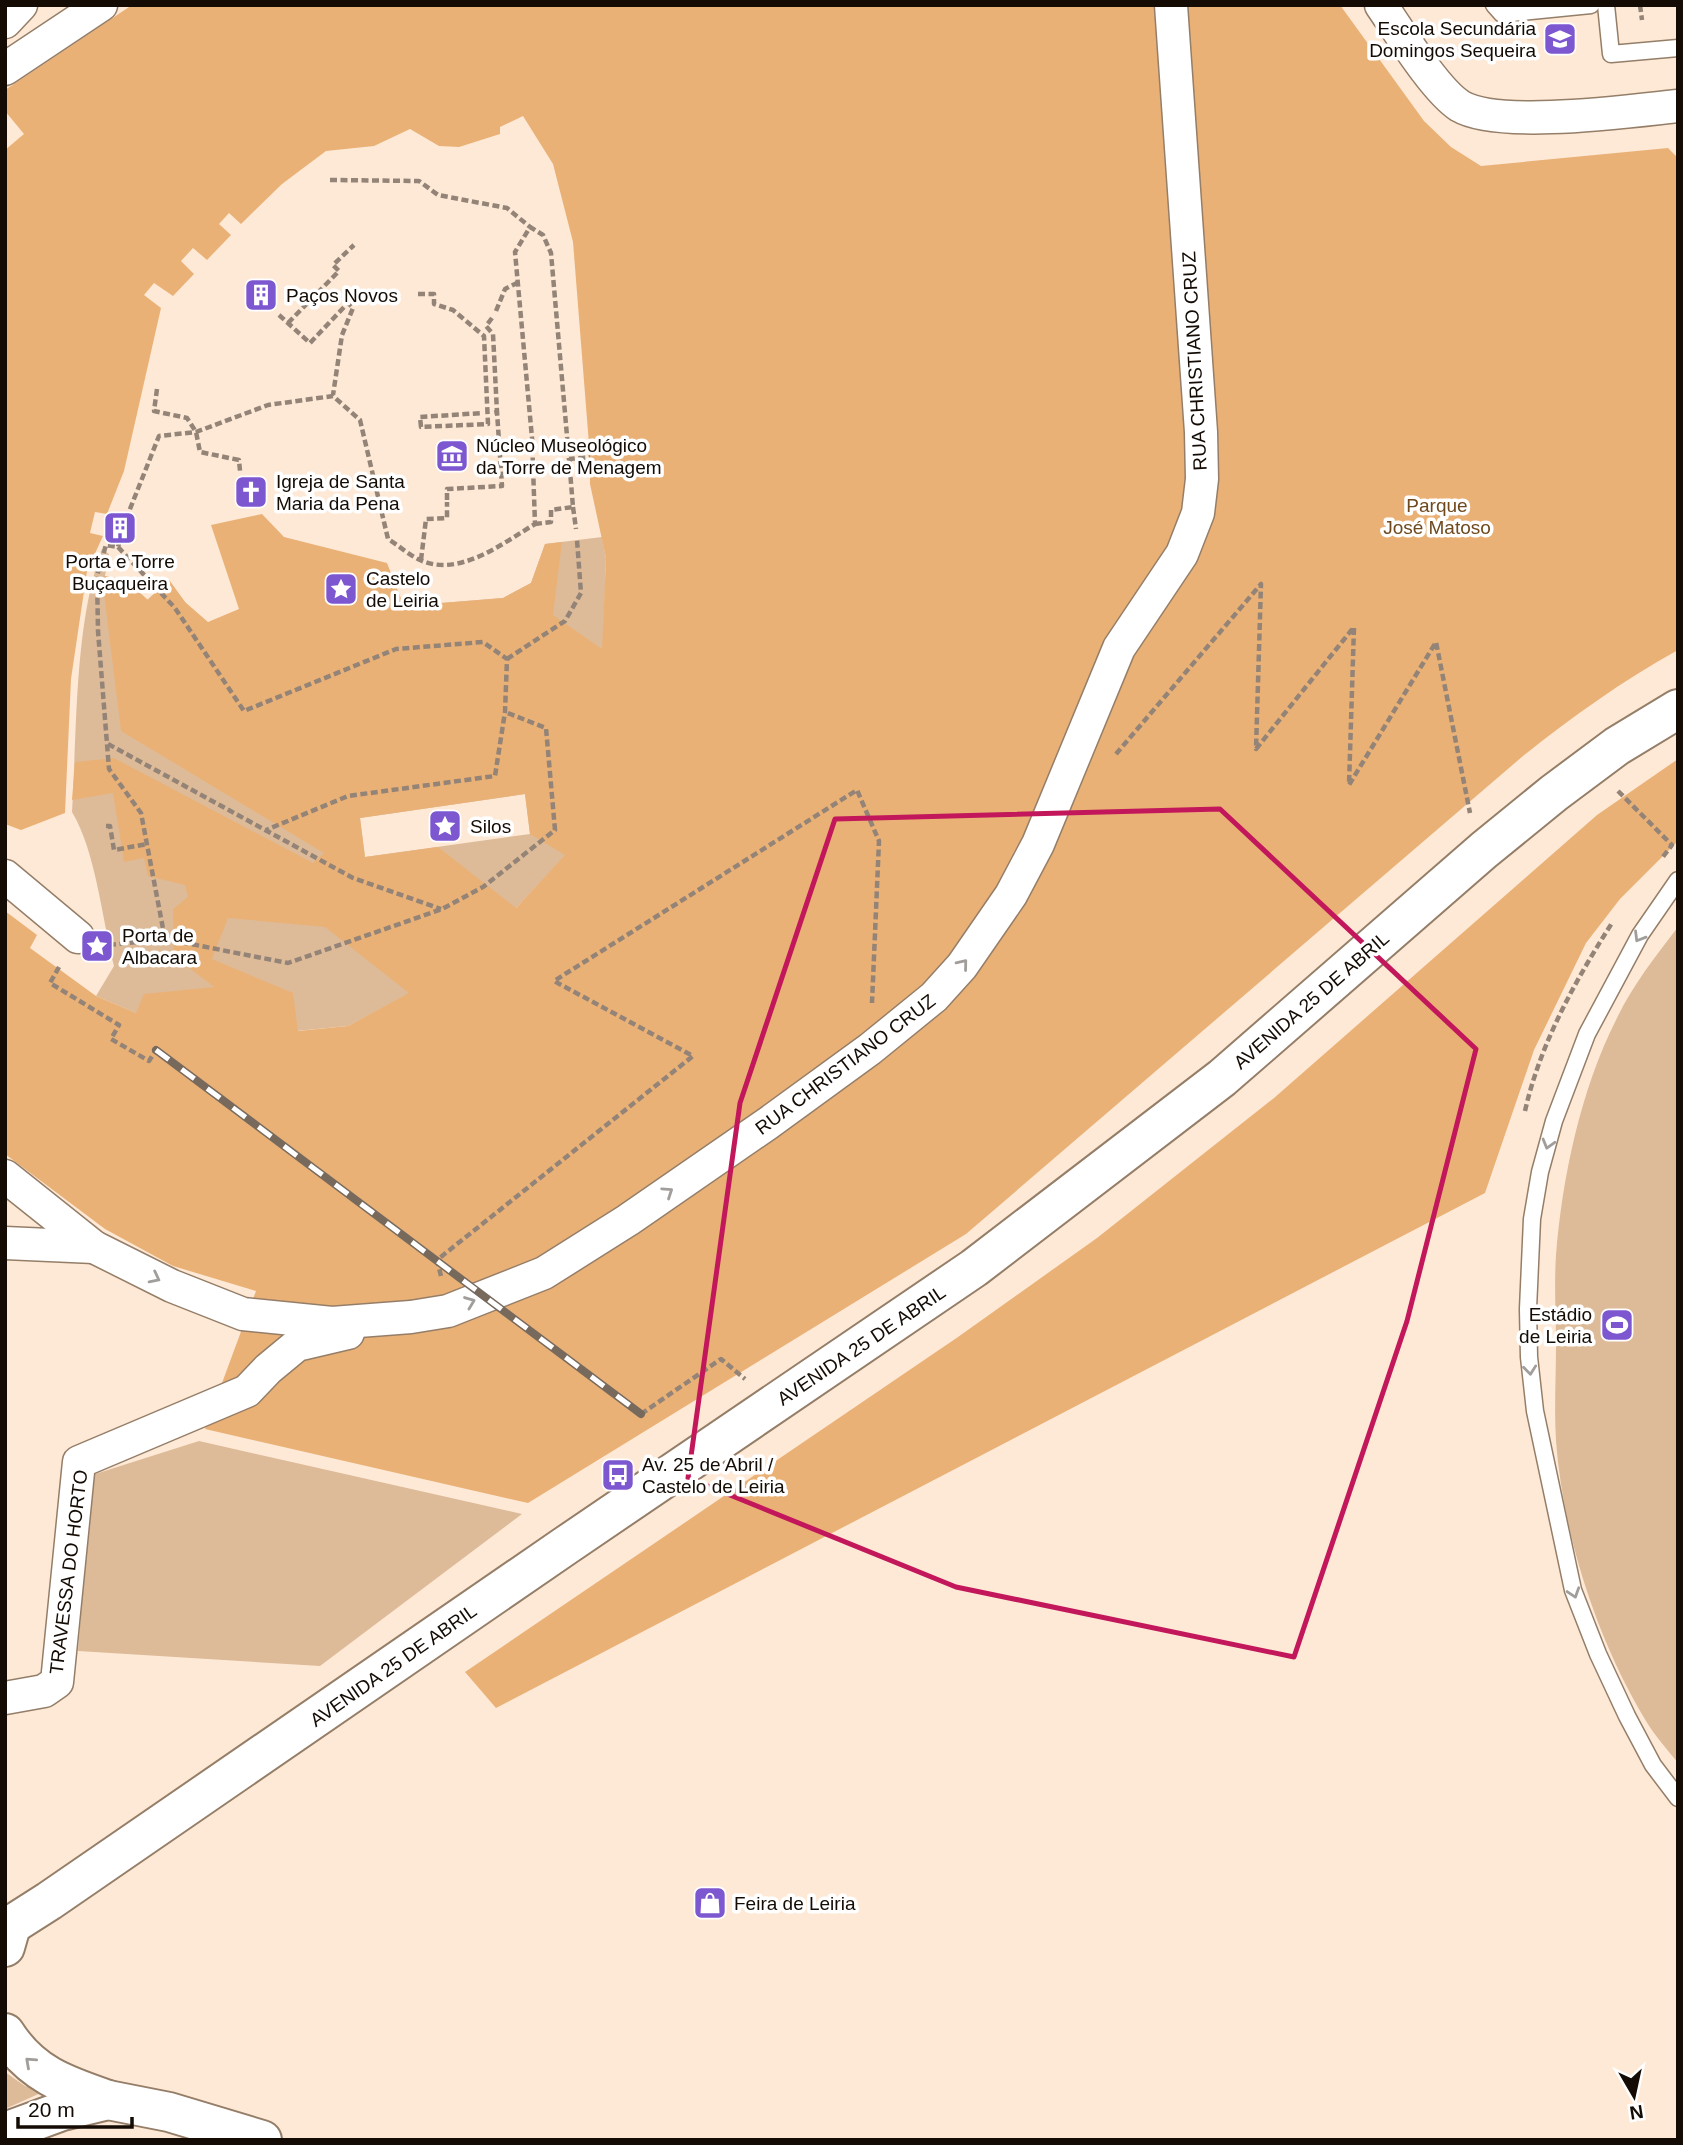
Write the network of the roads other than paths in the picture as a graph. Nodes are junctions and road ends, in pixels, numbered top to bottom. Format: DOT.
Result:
graph roads {
  1 [pos="21,5"];
  2 [pos="101,5"];
  3 [pos="1171,5"];
  4 [pos="1381,5"];
  5 [pos="1494,5"];
  6 [pos="1591,5"];
  7 [pos="1606,5"];
  8 [pos="5,22"];
  9 [pos="1678,48"];
  10 [pos="5,69"];
  11 [pos="1678,106"];
  12 [pos="1678,709"];
  13 [pos="5,876"];
  14 [pos="1678,880"];
  15 [pos="78,937"];
  16 [pos="5,1176"];
  17 [pos="5,1243"];
  18 [pos="94,1247"];
  19 [pos="433,1313"];
  20 [pos="5,1698"];
  21 [pos="1678,1798"];
  22 [pos="7,1934"];
  23 [pos="5,2033"];
  24 [pos="108,2100"];
  25 [pos="5,2132"];
  26 [pos="261,2140"];
  1 -- 8 [label="street"];
  2 -- 10 [label="street"];
  19 -- 3 [label="street, RUA CHRISTIANO CRUZ, one-way"];
  4 -- 11 [label="street"];
  5 -- 6 [label="lane"];
  7 -- 9 [label="lane"];
  12 -- 22 [label="main road, AVENIDA 25 DE ABRIL"];
  13 -- 15 [label="street"];
  14 -- 21 [label="lane, one-way"];
  16 -- 18 [label="street"];
  17 -- 18 [label="street"];
  18 -- 19 [label="street, RUA CHRISTIANO CRUZ, one-way"];
  19 -- 20 [label="street, TRAVESSA DO HORTO"];
  24 -- 23 [label="main road, one-way"];
  24 -- 25 [label="main road"];
  24 -- 26 [label="main road"];
}
